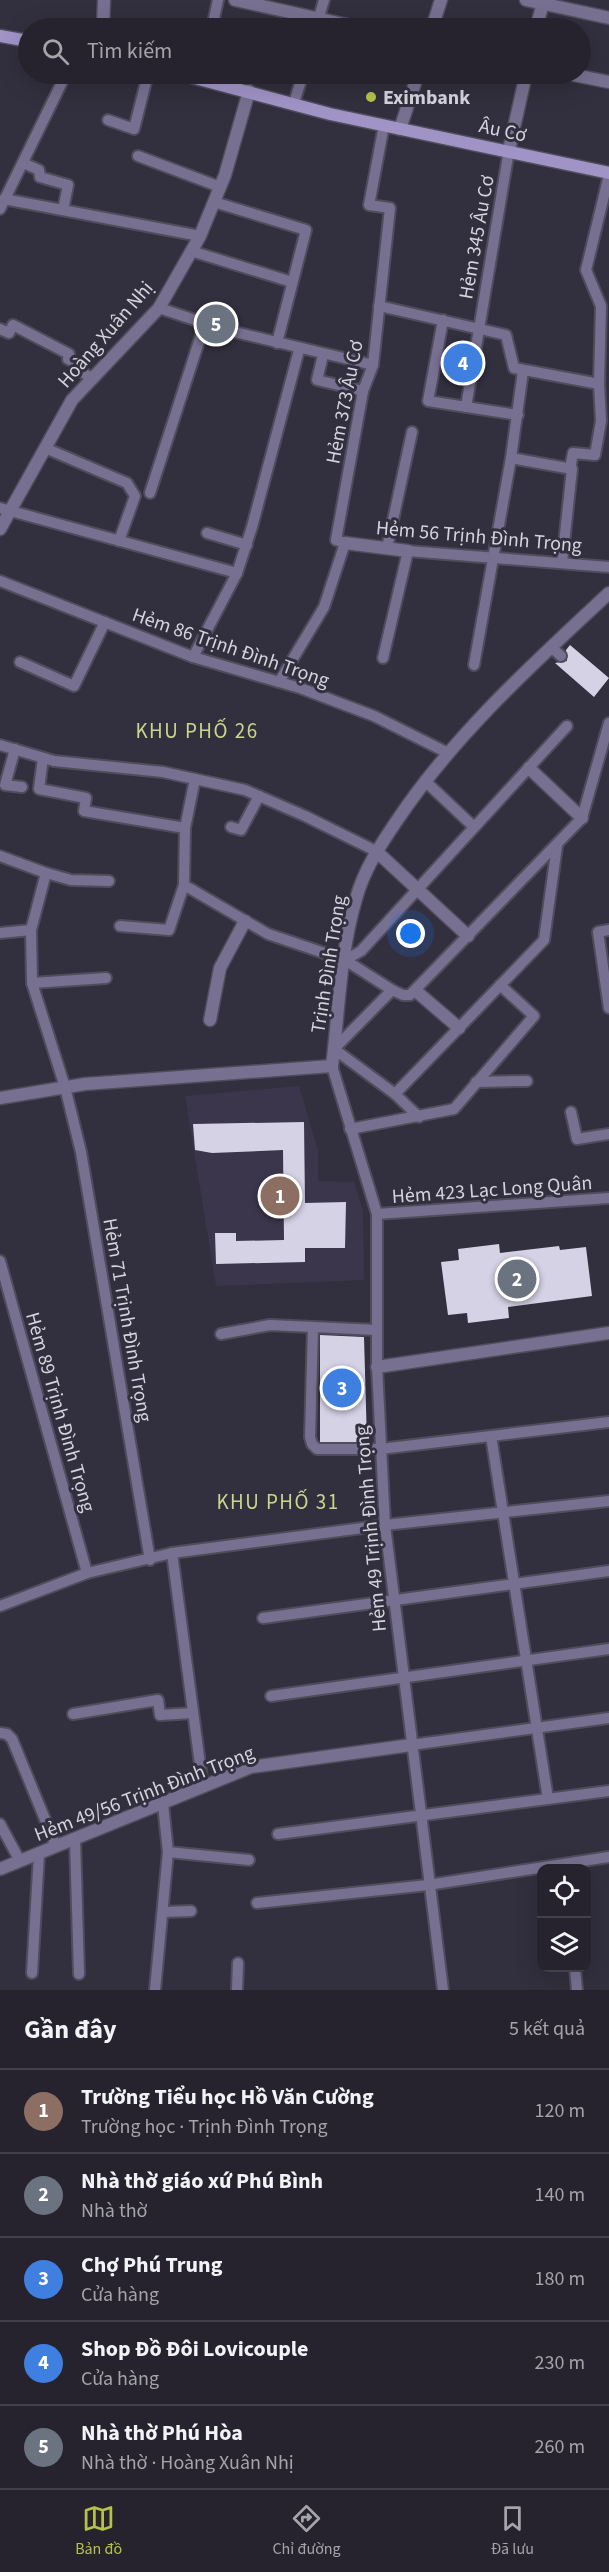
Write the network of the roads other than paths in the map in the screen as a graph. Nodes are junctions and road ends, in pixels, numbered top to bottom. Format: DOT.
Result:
graph roads {
  1 [pos="104,0"];
  2 [pos="218,0"];
  3 [pos="235,0"];
  4 [pos="324,0"];
  5 [pos="441,0"];
  6 [pos="525,0"];
  7 [pos="543,2"];
  8 [pos="103,18"];
  9 [pos="214,18"];
  10 [pos="296,18"];
  11 [pos="319,18"];
  12 [pos="435,18"];
  13 [pos="539,18"];
  14 [pos="609,18"];
  15 [pos="0,36"];
  16 [pos="18,39"];
  17 [pos="591,78"];
  18 [pos="609,82"];
  19 [pos="61,84"];
  20 [pos="145,84"];
  21 [pos="227,84"];
  22 [pos="300,84"];
  23 [pos="415,84"];
  24 [pos="523,84"];
  25 [pos="249,91"];
  26 [pos="294,104"];
  27 [pos="108,120"];
  28 [pos="384,125"];
  29 [pos="400,129"];
  30 [pos="509,150"];
  31 [pos="138,156"];
  32 [pos="23,163"];
  33 [pos="609,174"];
  34 [pos="220,187"];
  35 [pos="214,202"];
  36 [pos="2,204"];
  37 [pos="63,210"];
  38 [pos="200,236"];
  39 [pos="191,251"];
  40 [pos="292,282"];
  41 [pos="379,306"];
  42 [pos="159,308"];
  43 [pos="443,320"];
  44 [pos="205,323"];
  45 [pos="0,329"];
  46 [pos="478,329"];
  47 [pos="277,344"];
  48 [pos="299,350"];
  49 [pos="324,355"];
  50 [pos="373,365"];
  51 [pos="524,371"];
  52 [pos="92,378"];
  53 [pos="599,384"];
  54 [pos="363,391"];
  55 [pos="466,407"];
  56 [pos="518,415"];
  57 [pos="605,422"];
  58 [pos="412,432"];
  59 [pos="45,448"];
  60 [pos="511,458"];
  61 [pos="570,469"];
  62 [pos="150,493"];
  63 [pos="5,509"];
  64 [pos="0,529"];
  65 [pos="207,533"];
  66 [pos="119,541"];
  67 [pos="345,543"];
  68 [pos="247,545"];
  69 [pos="387,548"];
  70 [pos="408,551"];
  71 [pos="493,558"];
  72 [pos="562,562"];
  73 [pos="609,567"];
  74 [pos="237,573"];
  75 [pos="0,581"];
  76 [pos="609,593"];
  77 [pos="105,622"];
  78 [pos="551,647"];
  79 [pos="561,656"];
  80 [pos="193,657"];
  81 [pos="383,658"];
  82 [pos="20,662"];
  83 [pos="474,665"];
  84 [pos="279,682"];
  85 [pos="609,723"];
  86 [pos="567,726"];
  87 [pos="0,744"];
  88 [pos="15,749"];
  89 [pos="448,753"];
  90 [pos="43,758"];
  91 [pos="529,768"];
  92 [pos="195,779"];
  93 [pos="425,781"];
  94 [pos="22,787"];
  95 [pos="260,796"];
  96 [pos="582,818"];
  97 [pos="231,827"];
  98 [pos="474,827"];
  99 [pos="185,828"];
  100 [pos="557,845"];
  101 [pos="376,851"];
  102 [pos="0,856"];
  103 [pos="46,873"];
  104 [pos="109,881"];
  105 [pos="184,885"];
  106 [pos="417,889"];
  107 [pos="245,921"];
  108 [pos="120,926"];
  109 [pos="31,930"];
  110 [pos="609,930"];
  111 [pos="0,933"];
  112 [pos="468,936"];
  113 [pos="345,960"];
  114 [pos="106,978"];
  115 [pos="32,983"];
  116 [pos="500,985"];
  117 [pos="392,990"];
  118 [pos="416,991"];
  119 [pos="609,1008"];
  120 [pos="210,1020"];
  121 [pos="459,1028"];
  122 [pos="334,1050"];
  123 [pos="332,1066"];
  124 [pos="527,1081"];
  125 [pos="476,1082"];
  126 [pos="65,1087"];
  127 [pos="395,1094"];
  128 [pos="0,1098"];
  129 [pos="571,1112"];
  130 [pos="418,1117"];
  131 [pos="350,1129"];
  132 [pos="609,1134"];
  133 [pos="609,1198"];
  134 [pos="377,1214"];
  135 [pos="0,1261"];
  136 [pos="313,1327"];
  137 [pos="377,1330"];
  138 [pos="609,1333"];
  139 [pos="221,1334"];
  140 [pos="377,1367"];
  141 [pos="609,1422"];
  142 [pos="490,1436"];
  143 [pos="380,1449"];
  144 [pos="609,1501"];
  145 [pos="503,1514"];
  146 [pos="385,1525"];
  147 [pos="172,1553"];
  148 [pos="150,1560"];
  149 [pos="609,1571"];
  150 [pos="87,1574"];
  151 [pos="514,1585"];
  152 [pos="394,1602"];
  153 [pos="0,1606"];
  154 [pos="263,1618"];
  155 [pos="609,1649"];
  156 [pos="526,1661"];
  157 [pos="403,1678"];
  158 [pos="271,1696"];
  159 [pos="193,1713"];
  160 [pos="73,1714"];
  161 [pos="609,1718"];
  162 [pos="536,1728"];
  163 [pos="0,1733"];
  164 [pos="411,1745"];
  165 [pos="203,1787"];
  166 [pos="609,1791"];
  167 [pos="548,1799"];
  168 [pos="163,1804"];
  169 [pos="420,1817"];
  170 [pos="0,1824"];
  171 [pos="278,1834"];
  172 [pos="75,1840"];
  173 [pos="56,1846"];
  174 [pos="168,1852"];
  175 [pos="39,1854"];
  176 [pos="609,1857"];
  177 [pos="249,1860"];
  178 [pos="20,1862"];
  179 [pos="0,1869"];
  180 [pos="428,1885"];
  181 [pos="257,1903"];
  182 [pos="191,1911"];
  183 [pos="163,1912"];
  184 [pos="238,1963"];
  185 [pos="575,1972"];
  186 [pos="32,1973"];
  187 [pos="79,1974"];
  188 [pos="155,1990"];
  189 [pos="237,1990"];
  190 [pos="443,1990"];
  191 [pos="577,1990"];
  1 -- 8 [label="street"];
  2 -- 9 [label="lane"];
  3 -- 10 [label="street"];
  4 -- 11 [label="lane"];
  5 -- 12 [label="street"];
  6 -- 7 [label="street"];
  7 -- 13 [label="street"];
  7 -- 14 [label="street"];
  15 -- 16 [label="main road"];
  17 -- 18 [label="street"];
  19 -- 32 [label="lane"];
  20 -- 27 [label="lane"];
  21 -- 25 [label="main road, Âu Cơ"];
  22 -- 26 [label="lane"];
  23 -- 29 [label="street"];
  24 -- 30 [label="street"];
  25 -- 26 [label="main road, Âu Cơ"];
  25 -- 34 [label="street, Hoàng Xuân Nhị"];
  26 -- 28 [label="main road, Âu Cơ"];
  28 -- 29 [label="main road, Âu Cơ"];
  28 -- 41 [label="lane, Hẻm 373 Âu Cơ"];
  29 -- 30 [label="main road, Âu Cơ"];
  30 -- 33 [label="main road, Âu Cơ"];
  30 -- 46 [label="lane, Hẻm 345 Âu Cơ"];
  31 -- 34 [label="lane"];
  32 -- 36 [label="lane"];
  32 -- 37 [label="lane"];
  33 -- 53 [label="lane"];
  34 -- 35 [label="street, Hoàng Xuân Nhị"];
  35 -- 38 [label="street, Hoàng Xuân Nhị"];
  35 -- 40 [label="lane"];
  36 -- 37 [label="lane"];
  37 -- 38 [label="lane"];
  38 -- 39 [label="street, Hoàng Xuân Nhị"];
  39 -- 40 [label="lane"];
  39 -- 42 [label="street, Hoàng Xuân Nhị"];
  40 -- 47 [label="lane"];
  41 -- 43 [label="lane"];
  41 -- 50 [label="lane, Hẻm 373 Âu Cơ"];
  42 -- 44 [label="lane"];
  42 -- 52 [label="street, Hoàng Xuân Nhị"];
  43 -- 46 [label="lane"];
  43 -- 55 [label="lane"];
  44 -- 47 [label="lane"];
  44 -- 62 [label="lane"];
  45 -- 52 [label="lane"];
  46 -- 51 [label="lane"];
  46 -- 55 [label="lane, Hẻm 345 Âu Cơ"];
  47 -- 48 [label="lane"];
  48 -- 49 [label="lane"];
  48 -- 68 [label="lane"];
  49 -- 50 [label="lane"];
  49 -- 54 [label="lane"];
  50 -- 54 [label="lane, Hẻm 373 Âu Cơ"];
  51 -- 53 [label="lane"];
  51 -- 56 [label="lane"];
  52 -- 59 [label="street, Hoàng Xuân Nhị"];
  53 -- 57 [label="lane"];
  54 -- 67 [label="lane, Hẻm 373 Âu Cơ"];
  55 -- 56 [label="lane"];
  56 -- 60 [label="lane"];
  57 -- 61 [label="lane"];
  58 -- 69 [label="lane"];
  59 -- 63 [label="street, Hoàng Xuân Nhị"];
  59 -- 66 [label="lane"];
  60 -- 61 [label="lane"];
  60 -- 71 [label="lane"];
  61 -- 72 [label="lane"];
  63 -- 64 [label="street, Hoàng Xuân Nhị"];
  63 -- 66 [label="lane"];
  65 -- 68 [label="lane"];
  66 -- 74 [label="lane"];
  67 -- 69 [label="street, Hẻm 56 Trịnh Đình Trọng"];
  67 -- 84 [label="lane"];
  68 -- 74 [label="lane"];
  69 -- 70 [label="street, Hẻm 56 Trịnh Đình Trọng"];
  70 -- 71 [label="lane, Hẻm 56 Trịnh Đình Trọng"];
  70 -- 81 [label="lane"];
  71 -- 72 [label="lane, Hẻm 56 Trịnh Đình Trọng"];
  71 -- 83 [label="lane"];
  72 -- 73 [label="lane, Hẻm 56 Trịnh Đình Trọng"];
  74 -- 80 [label="lane"];
  75 -- 77 [label="lane, Hẻm 86 Trịnh Đình Trọng"];
  76 -- 78 [label="street, Trịnh Đình Trọng"];
  77 -- 80 [label="lane, Hẻm 86 Trịnh Đình Trọng"];
  77 -- 82 [label="lane"];
  78 -- 79 [label="lane"];
  78 -- 89 [label="street, Trịnh Đình Trọng"];
  80 -- 84 [label="lane, Hẻm 86 Trịnh Đình Trọng"];
  84 -- 89 [label="lane, Hẻm 86 Trịnh Đình Trọng"];
  85 -- 96 [label="lane"];
  86 -- 91 [label="lane"];
  87 -- 88 [label="lane"];
  88 -- 90 [label="lane"];
  88 -- 94 [label="lane"];
  89 -- 93 [label="street, Trịnh Đình Trọng"];
  90 -- 92 [label="lane"];
  90 -- 99 [label="lane"];
  91 -- 96 [label="street"];
  91 -- 98 [label="lane"];
  92 -- 95 [label="lane"];
  92 -- 99 [label="lane"];
  93 -- 98 [label="lane"];
  93 -- 101 [label="street, Trịnh Đình Trọng"];
  95 -- 97 [label="lane"];
  95 -- 101 [label="lane"];
  96 -- 100 [label="lane"];
  98 -- 106 [label="lane"];
  99 -- 105 [label="lane"];
  100 -- 112 [label="lane"];
  100 -- 116 [label="lane"];
  101 -- 106 [label="street"];
  101 -- 113 [label="street, Trịnh Đình Trọng"];
  102 -- 103 [label="lane"];
  103 -- 104 [label="lane"];
  103 -- 109 [label="lane, Hẻm 71 Trịnh Đình Trọng"];
  105 -- 107 [label="lane"];
  105 -- 108 [label="lane"];
  106 -- 112 [label="street"];
  106 -- 113 [label="lane"];
  107 -- 113 [label="lane"];
  107 -- 120 [label="street"];
  109 -- 111 [label="lane"];
  109 -- 115 [label="lane, Hẻm 71 Trịnh Đình Trọng"];
  110 -- 119 [label="lane"];
  112 -- 118 [label="lane"];
  113 -- 117 [label="lane"];
  113 -- 122 [label="street, Trịnh Đình Trọng"];
  114 -- 115 [label="lane"];
  115 -- 126 [label="lane, Hẻm 71 Trịnh Đình Trọng"];
  116 -- 121 [label="lane"];
  116 -- 125 [label="lane"];
  117 -- 118 [label="lane"];
  117 -- 122 [label="lane"];
  118 -- 121 [label="street"];
  121 -- 127 [label="lane"];
  122 -- 123 [label="street, Trịnh Đình Trọng"];
  122 -- 127 [label="lane"];
  123 -- 126 [label="street"];
  123 -- 131 [label="lane, Hẻm 49 Trịnh Đình Trọng"];
  124 -- 125 [label="lane"];
  125 -- 130 [label="lane"];
  126 -- 128 [label="street"];
  126 -- 148 [label="lane, Hẻm 71 Trịnh Đình Trọng"];
  127 -- 130 [label="lane"];
  129 -- 132 [label="lane"];
  130 -- 131 [label="lane"];
  131 -- 134 [label="lane, Hẻm 49 Trịnh Đình Trọng"];
  133 -- 134 [label="lane, Hẻm 423 Lạc Long Quân"];
  134 -- 137 [label="lane, Hẻm 49 Trịnh Đình Trọng"];
  135 -- 150 [label="lane, Hẻm 89 Trịnh Đình Trọng"];
  136 -- 137 [label="lane"];
  136 -- 139 [label="lane"];
  136 -- 143 [label="lane"];
  137 -- 140 [label="lane, Hẻm 49 Trịnh Đình Trọng"];
  138 -- 140 [label="street"];
  140 -- 143 [label="lane, Hẻm 49 Trịnh Đình Trọng"];
  141 -- 142 [label="lane"];
  142 -- 143 [label="lane"];
  142 -- 145 [label="lane"];
  143 -- 146 [label="lane, Hẻm 49 Trịnh Đình Trọng"];
  144 -- 145 [label="lane"];
  145 -- 146 [label="lane"];
  145 -- 151 [label="lane"];
  146 -- 147 [label="lane"];
  146 -- 152 [label="lane, Hẻm 49 Trịnh Đình Trọng"];
  147 -- 148 [label="lane"];
  147 -- 159 [label="lane"];
  148 -- 150 [label="lane"];
  149 -- 151 [label="lane"];
  150 -- 153 [label="lane"];
  151 -- 152 [label="lane"];
  151 -- 156 [label="lane"];
  152 -- 154 [label="lane"];
  152 -- 157 [label="lane, Hẻm 49 Trịnh Đình Trọng"];
  155 -- 156 [label="lane"];
  156 -- 157 [label="lane"];
  156 -- 162 [label="lane"];
  157 -- 158 [label="lane"];
  157 -- 164 [label="lane, Hẻm 49 Trịnh Đình Trọng"];
  159 -- 160 [label="lane"];
  159 -- 165 [label="lane"];
  161 -- 162 [label="lane"];
  162 -- 164 [label="lane"];
  162 -- 167 [label="lane"];
  163 -- 173 [label="lane"];
  164 -- 165 [label="street, Hẻm 49/56 Trịnh Đình Trọng"];
  164 -- 169 [label="lane, Hẻm 49 Trịnh Đình Trọng"];
  165 -- 168 [label="street, Hẻm 49/56 Trịnh Đình Trọng"];
  166 -- 167 [label="lane"];
  167 -- 169 [label="lane"];
  168 -- 172 [label="street, Hẻm 49/56 Trịnh Đình Trọng"];
  168 -- 174 [label="lane"];
  169 -- 171 [label="lane"];
  169 -- 180 [label="lane, Hẻm 49 Trịnh Đình Trọng"];
  170 -- 178 [label="lane"];
  172 -- 173 [label="street, Hẻm 49/56 Trịnh Đình Trọng"];
  172 -- 187 [label="lane"];
  173 -- 175 [label="street, Hẻm 49/56 Trịnh Đình Trọng"];
  174 -- 177 [label="lane"];
  174 -- 183 [label="lane"];
  175 -- 178 [label="street, Hẻm 49/56 Trịnh Đình Trọng"];
  175 -- 186 [label="lane"];
  176 -- 180 [label="lane"];
  178 -- 179 [label="street, Hẻm 49/56 Trịnh Đình Trọng"];
  180 -- 181 [label="lane"];
  180 -- 190 [label="lane, Hẻm 49 Trịnh Đình Trọng"];
  182 -- 183 [label="lane"];
  183 -- 188 [label="lane"];
  184 -- 189 [label="lane"];
  185 -- 191 [label="lane"];
}
